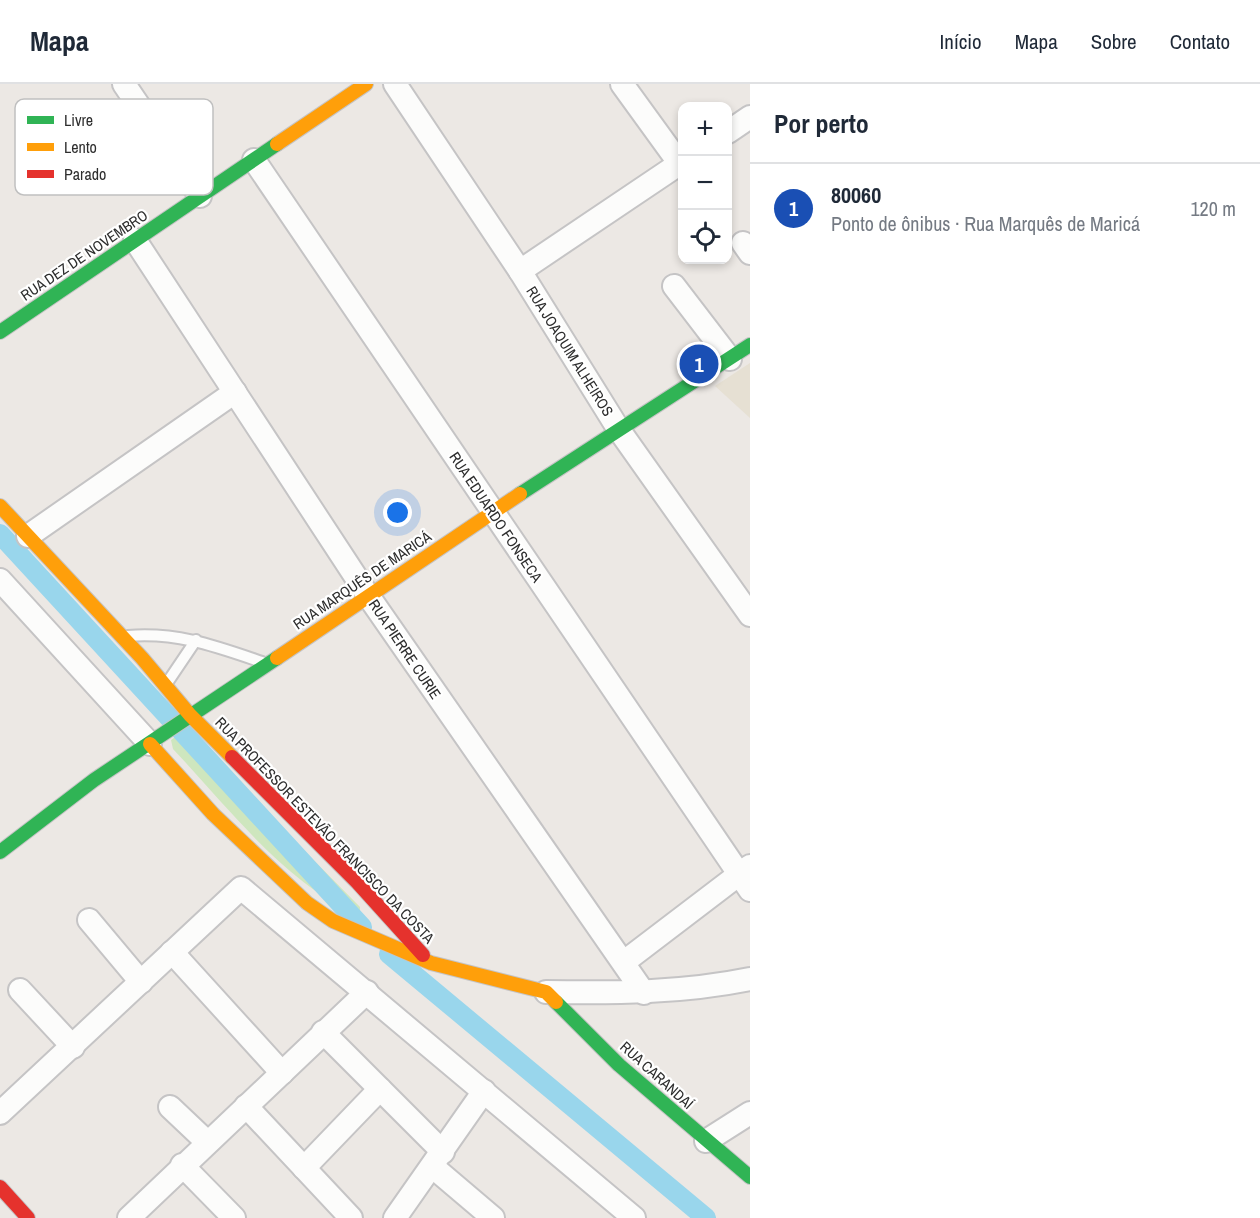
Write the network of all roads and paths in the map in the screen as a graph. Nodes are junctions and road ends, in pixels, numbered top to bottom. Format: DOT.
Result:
graph roads {
  1 [pos="124,84"];
  2 [pos="366,84"];
  3 [pos="395,84"];
  4 [pos="622,84"];
  5 [pos="134,99"];
  6 [pos="750,117"];
  7 [pos="732,129"];
  8 [pos="678,159"];
  9 [pos="254,160"];
  10 [pos="678,165"];
  11 [pos="213,187"];
  12 [pos="200,196"];
  13 [pos="135,240"];
  14 [pos="520,272"];
  15 [pos="674,286"];
  16 [pos="0,332"];
  17 [pos="750,345"];
  18 [pos="729,359"];
  19 [pos="236,392"];
  20 [pos="619,430"];
  21 [pos="0,506"];
  22 [pos="493,511"];
  23 [pos="28,536"];
  24 [pos="0,580"];
  25 [pos="369,597"];
  26 [pos="750,615"];
  27 [pos="121,637"];
  28 [pos="196,640"];
  29 [pos="268,664"];
  30 [pos="165,685"];
  31 [pos="189,716"];
  32 [pos="152,743"];
  33 [pos="0,852"];
  34 [pos="746,877"];
  35 [pos="89,920"];
  36 [pos="400,945"];
  37 [pos="172,952"];
  38 [pos="624,962"];
  39 [pos="750,979"];
  40 [pos="141,982"];
  41 [pos="20,990"];
  42 [pos="367,992"];
  43 [pos="546,992"];
  44 [pos="644,993"];
  45 [pos="323,1032"];
  46 [pos="73,1047"];
  47 [pos="282,1073"];
  48 [pos="380,1089"];
  49 [pos="484,1091"];
  50 [pos="246,1106"];
  51 [pos="170,1107"];
  52 [pos="0,1113"];
  53 [pos="750,1113"];
  54 [pos="706,1141"];
  55 [pos="207,1142"];
  56 [pos="438,1160"];
  57 [pos="182,1166"];
  58 [pos="304,1168"];
  59 [pos="750,1177"];
  60 [pos="0,1187"];
  61 [pos="28,1218"];
  62 [pos="129,1218"];
  63 [pos="234,1218"];
  64 [pos="351,1218"];
  65 [pos="395,1218"];
  66 [pos="493,1218"];
  67 [pos="634,1218"];
  1 -- 5 [label="street"];
  2 -- 9 [label="street, RUA DEZ DE NOVEMBRO"];
  3 -- 14 [label="street, RUA JOAQUIM ALHEIROS"];
  4 -- 8 [label="street"];
  6 -- 7 [label="street"];
  9 -- 11 [label="street, RUA DEZ DE NOVEMBRO"];
  9 -- 22 [label="street, RUA EDUARDO FONSECA"];
  10 -- 14 [label="street"];
  12 -- 13 [label="street, RUA DEZ DE NOVEMBRO"];
  13 -- 16 [label="street, RUA DEZ DE NOVEMBRO"];
  13 -- 19 [label="street, RUA PIERRE CURIE"];
  14 -- 20 [label="street, RUA JOAQUIM ALHEIROS"];
  15 -- 18 [label="street"];
  17 -- 18 [label="street, RUA MARQUÊS DE MARICÁ"];
  18 -- 20 [label="street, RUA MARQUÊS DE MARICÁ"];
  19 -- 23 [label="street"];
  19 -- 25 [label="street, RUA PIERRE CURIE"];
  20 -- 22 [label="street, RUA MARQUÊS DE MARICÁ"];
  20 -- 26 [label="street, RUA JOAQUIM ALHEIROS"];
  21 -- 23 [label="street, RUA PROFESSOR ESTEVÃO FRANCISCO DA COSTA"];
  22 -- 25 [label="street, RUA MARQUÊS DE MARICÁ"];
  22 -- 34 [label="street, RUA EDUARDO FONSECA"];
  23 -- 27 [label="street, RUA PROFESSOR ESTEVÃO FRANCISCO DA COSTA"];
  24 -- 32 [label="street"];
  25 -- 29 [label="street, RUA MARQUÊS DE MARICÁ"];
  25 -- 38 [label="street, RUA PIERRE CURIE"];
  27 -- 28 [label="lane"];
  27 -- 30 [label="street, RUA PROFESSOR ESTEVÃO FRANCISCO DA COSTA"];
  28 -- 29 [label="lane"];
  28 -- 30 [label="lane"];
  29 -- 31 [label="street, RUA MARQUÊS DE MARICÁ"];
  30 -- 31 [label="street, RUA PROFESSOR ESTEVÃO FRANCISCO DA COSTA"];
  31 -- 32 [label="street, RUA MARQUÊS DE MARICÁ"];
  31 -- 36 [label="street, RUA PROFESSOR ESTEVÃO FRANCISCO DA COSTA"];
  32 -- 33 [label="street, RUA MARQUÊS DE MARICÁ"];
  32 -- 36 [label="street, RUA PROFESSOR ESTEVÃO FRANCISCO DA COSTA"];
  34 -- 38 [label="street"];
  35 -- 40 [label="street"];
  36 -- 43 [label="street, RUA PROFESSOR ESTEVÃO FRANCISCO DA COSTA"];
  37 -- 40 [label="street"];
  37 -- 42 [label="street"];
  37 -- 47 [label="street"];
  38 -- 44 [label="street, RUA PIERRE CURIE"];
  39 -- 44 [label="street"];
  40 -- 46 [label="street"];
  41 -- 46 [label="street"];
  42 -- 45 [label="street"];
  42 -- 49 [label="street"];
  43 -- 44 [label="street"];
  43 -- 54 [label="street, RUA CARANDAÍ"];
  45 -- 47 [label="street"];
  45 -- 48 [label="street"];
  46 -- 52 [label="street"];
  47 -- 50 [label="street"];
  48 -- 56 [label="street"];
  48 -- 58 [label="street"];
  49 -- 56 [label="street"];
  49 -- 67 [label="street"];
  50 -- 55 [label="street"];
  50 -- 58 [label="street"];
  51 -- 55 [label="street"];
  53 -- 54 [label="street"];
  54 -- 59 [label="street, RUA CARANDAÍ"];
  55 -- 57 [label="street"];
  56 -- 65 [label="street"];
  56 -- 66 [label="street"];
  57 -- 62 [label="street"];
  57 -- 63 [label="street"];
  58 -- 64 [label="street"];
  60 -- 61 [label="street"];
}
